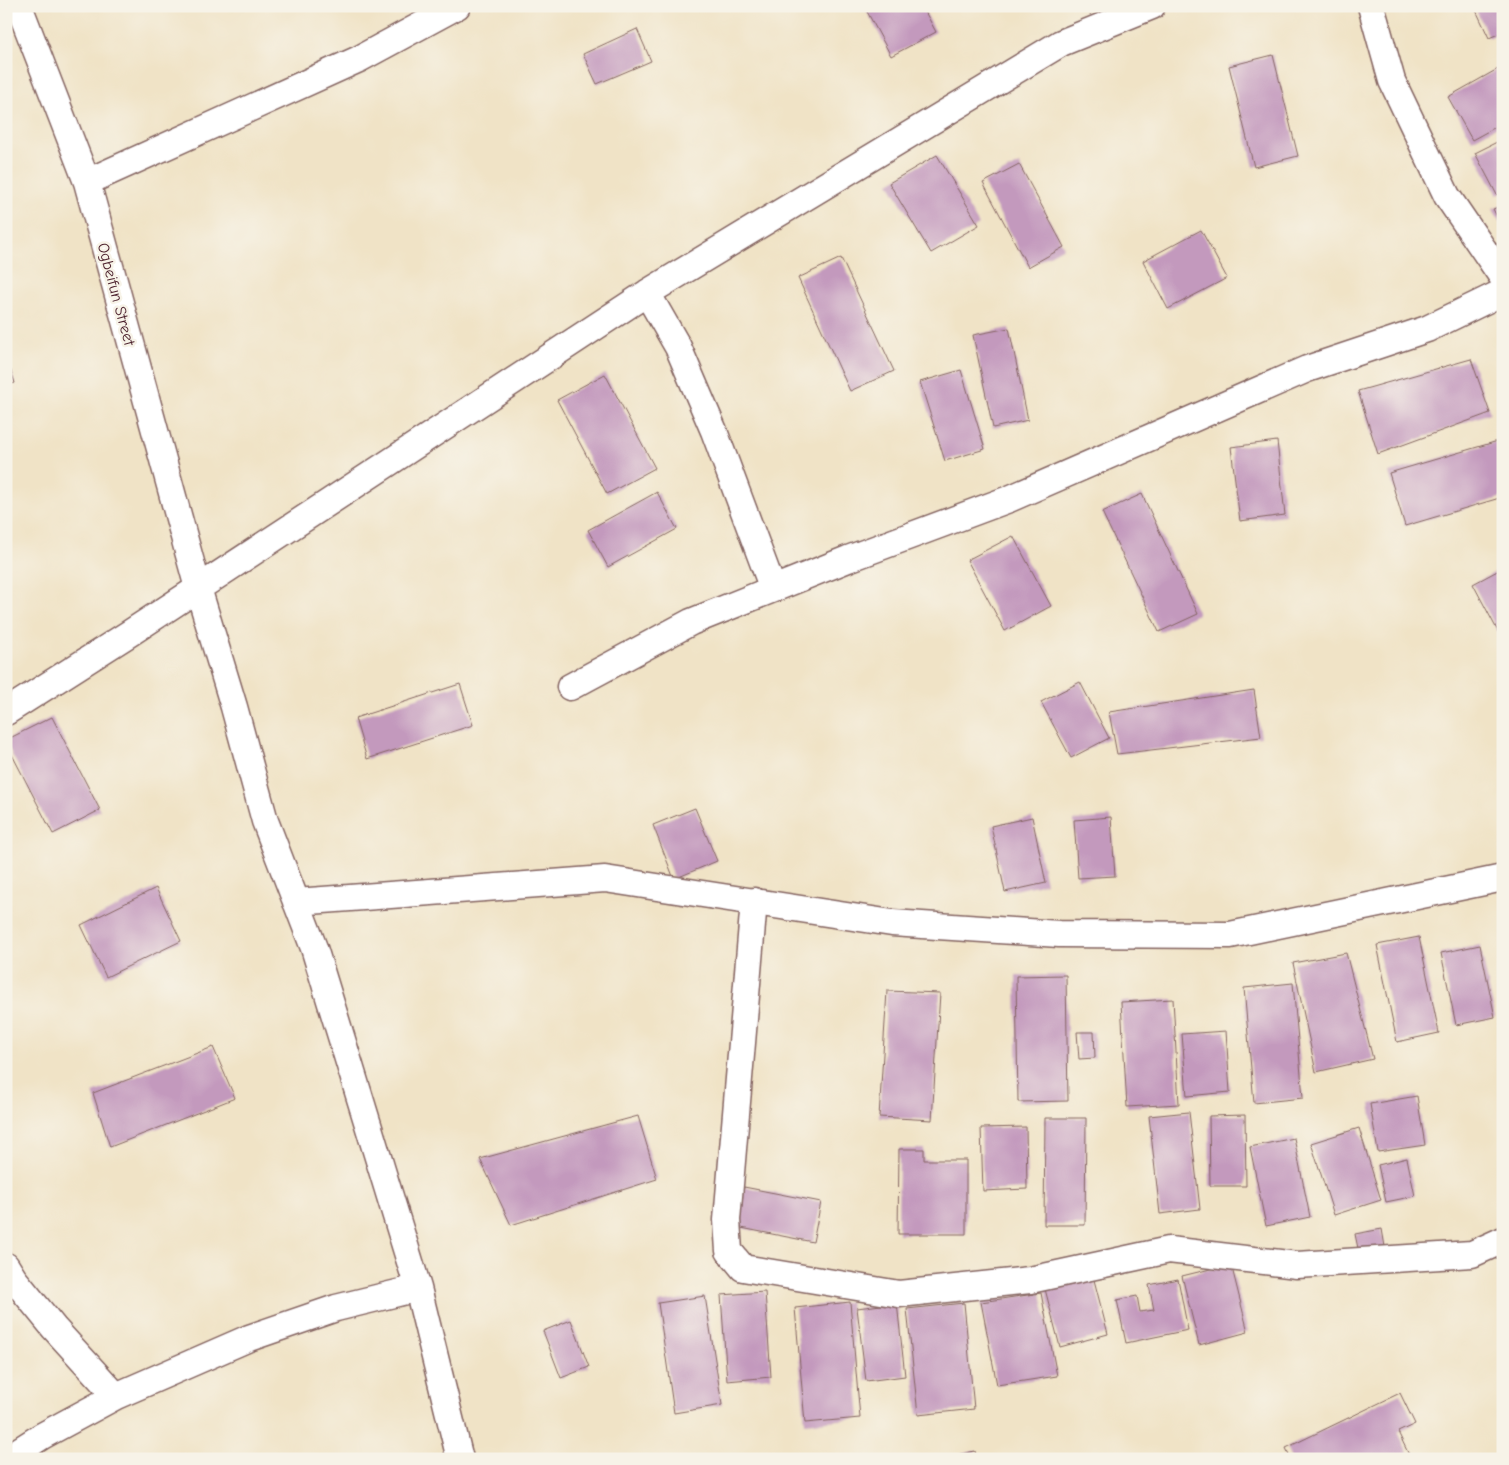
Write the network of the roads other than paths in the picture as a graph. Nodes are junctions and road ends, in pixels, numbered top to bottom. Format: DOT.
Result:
graph roads {
  1 [pos="19,6"];
  2 [pos="457,6"];
  3 [pos="1152,6"];
  4 [pos="1371,6"];
  5 [pos="87,182"];
  6 [pos="1503,278"];
  7 [pos="1503,292"];
  8 [pos="647,293"];
  9 [pos="198,588"];
  10 [pos="773,589"];
  11 [pos="570,687"];
  12 [pos="6,712"];
  13 [pos="1503,878"];
  14 [pos="754,901"];
  15 [pos="296,902"];
  16 [pos="1503,1240"];
  17 [pos="6,1266"];
  18 [pos="418,1288"];
  19 [pos="116,1396"];
  20 [pos="6,1458"];
  21 [pos="460,1459"];
  1 -- 5 [label="street, Ogbeifun Street"];
  2 -- 5 [label="street"];
  3 -- 8 [label="street"];
  4 -- 6 [label="street"];
  5 -- 9 [label="street, Ogbeifun Street"];
  7 -- 10 [label="street"];
  8 -- 9 [label="street"];
  8 -- 10 [label="street"];
  9 -- 12 [label="street"];
  9 -- 15 [label="street, Ogbeifun Street"];
  10 -- 11 [label="street"];
  13 -- 14 [label="street"];
  14 -- 15 [label="street"];
  14 -- 16 [label="street"];
  15 -- 18 [label="street, Ogbeifun Street"];
  17 -- 19 [label="street"];
  18 -- 19 [label="street"];
  18 -- 21 [label="street, Ogbeifun Street"];
  19 -- 20 [label="street"];
}
